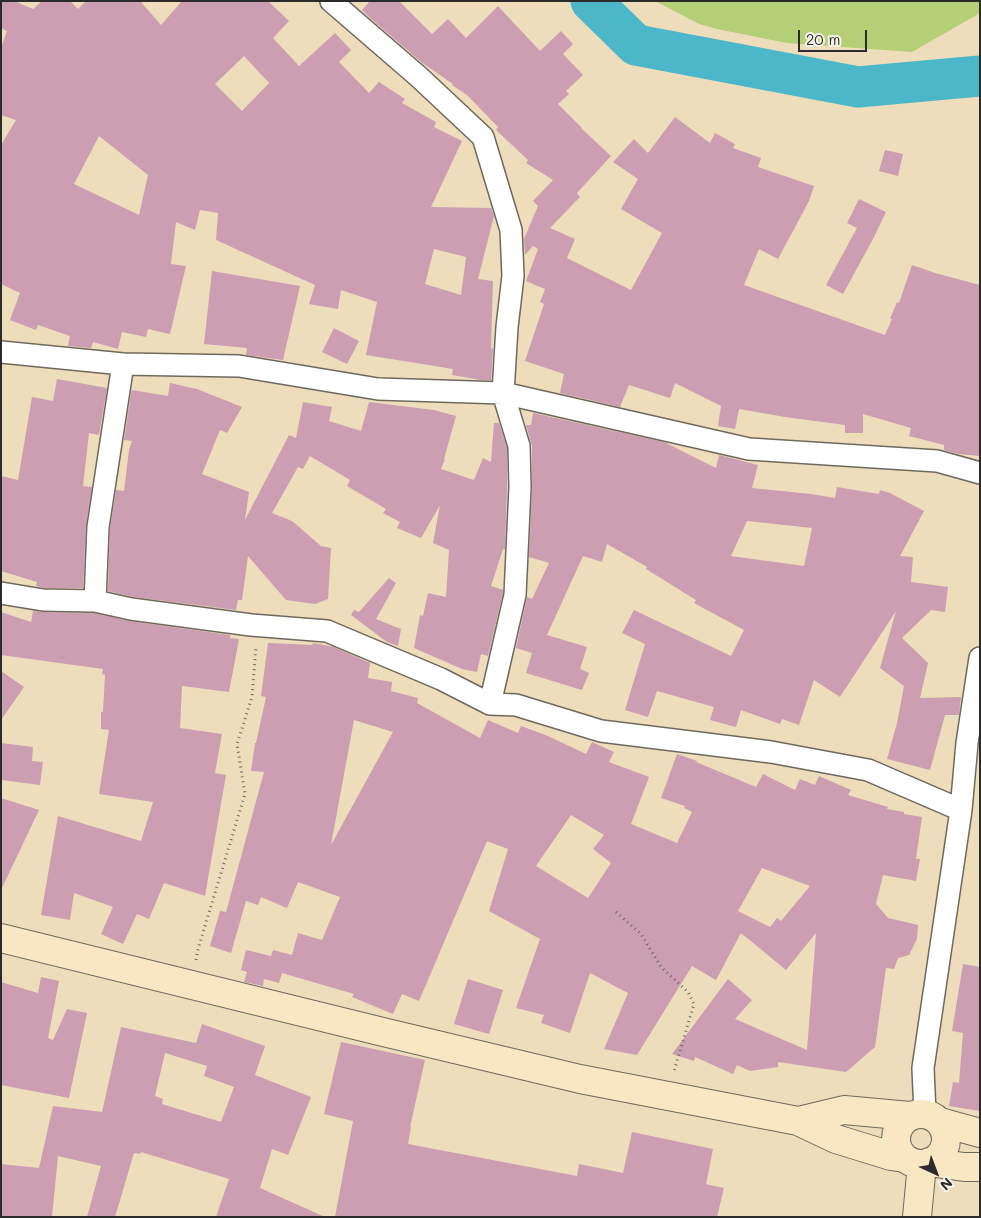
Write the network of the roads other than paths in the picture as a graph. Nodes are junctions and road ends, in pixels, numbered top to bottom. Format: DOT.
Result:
graph roads {
  1 [pos="331,1"];
  2 [pos="1,352"];
  3 [pos="123,364"];
  4 [pos="503,393"];
  5 [pos="980,473"];
  6 [pos="1,593"];
  7 [pos="95,601"];
  8 [pos="980,658"];
  9 [pos="490,704"];
  10 [pos="962,810"];
  11 [pos="1,938"];
  12 [pos="925,1117"];
  13 [pos="798,1122"];
  14 [pos="980,1133"];
  15 [pos="919,1161"];
  16 [pos="980,1167"];
  17 [pos="916,1217"];
  1 -- 4 [label="street"];
  2 -- 3 [label="street"];
  3 -- 4 [label="street"];
  3 -- 7 [label="street"];
  4 -- 5 [label="street"];
  4 -- 9 [label="street"];
  6 -- 7 [label="street"];
  7 -- 9 [label="street"];
  8 -- 10 [label="street"];
  9 -- 10 [label="street"];
  10 -- 12 [label="street"];
  11 -- 13 [label="main road"];
  12 -- 13 [label="main road"];
  12 -- 14 [label="main road"];
  12 -- 15 [label="main road"];
  12 -- 15 [label="main road"];
  13 -- 15 [label="main road"];
  15 -- 16 [label="main road"];
  15 -- 17 [label="main road"];
}
